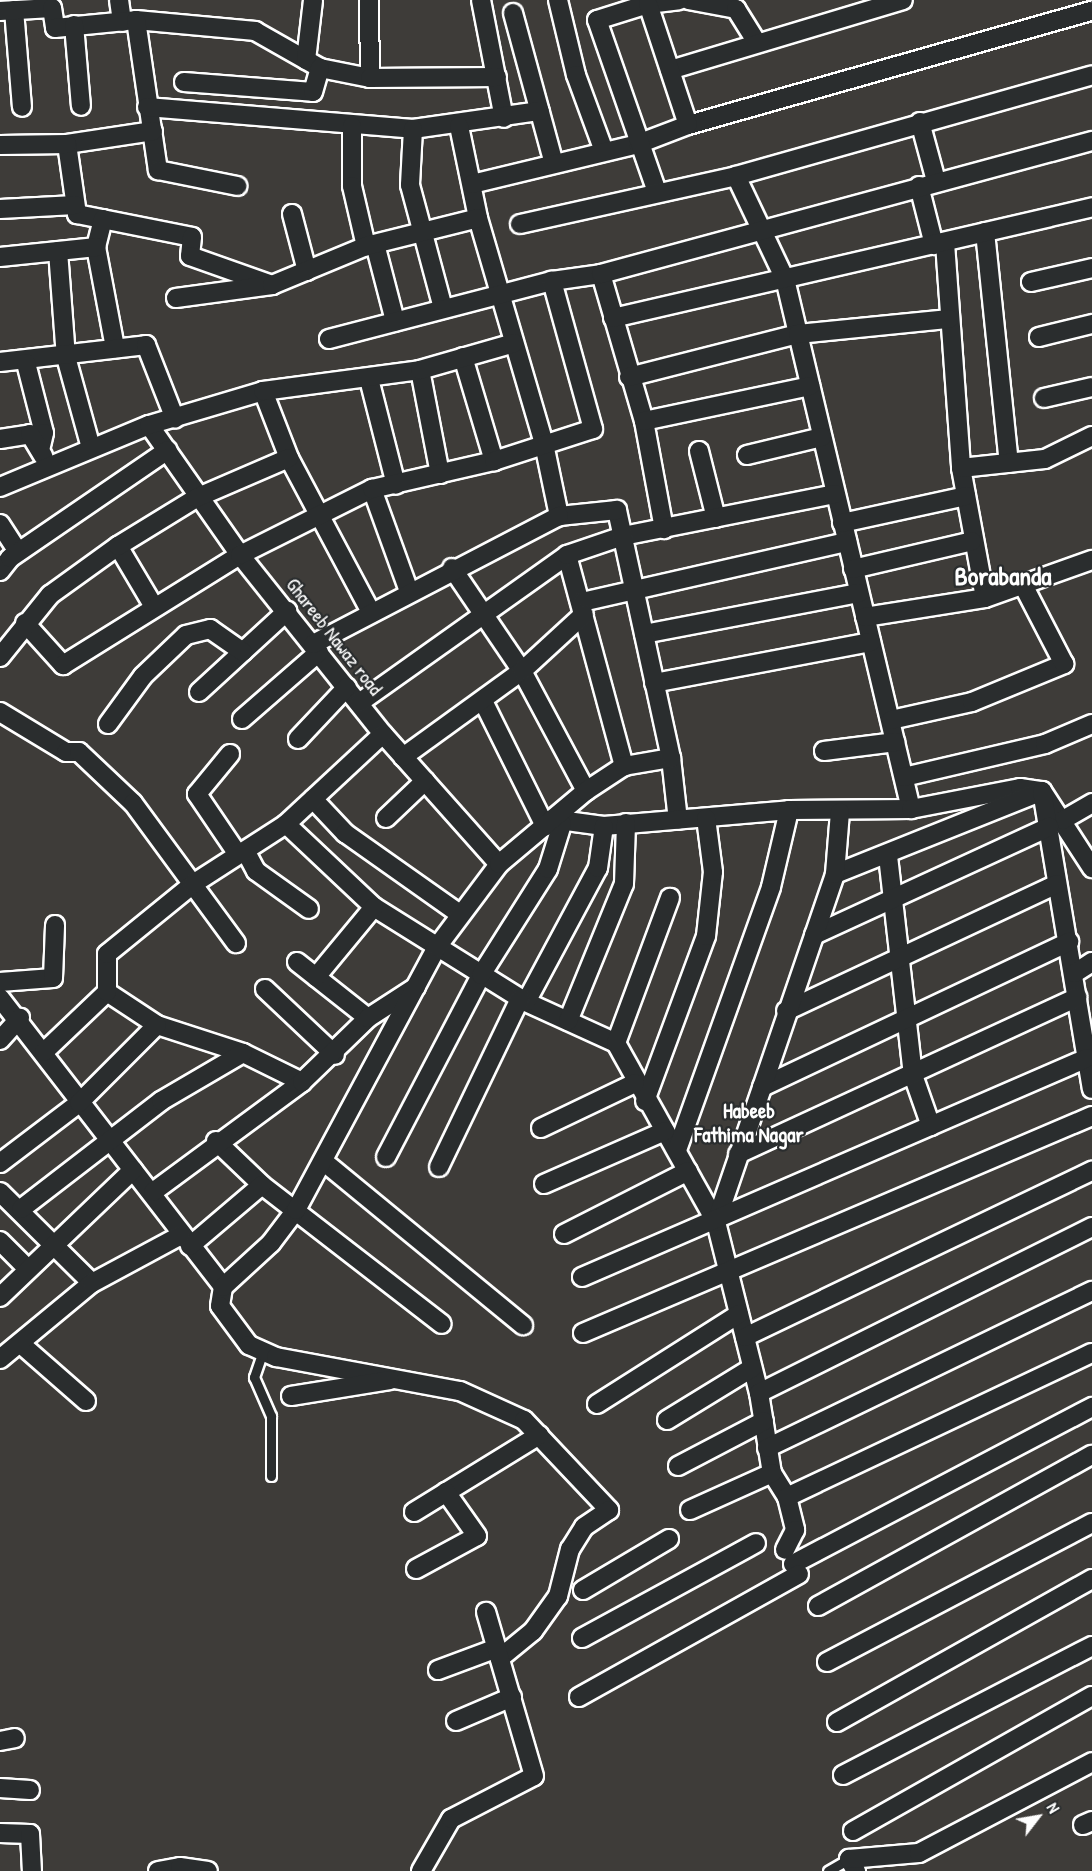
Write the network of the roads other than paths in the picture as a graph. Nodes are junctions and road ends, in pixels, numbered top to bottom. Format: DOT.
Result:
graph roads {
  1 [pos="119,0"];
  2 [pos="313,0"];
  3 [pos="369,0"];
  4 [pos="481,0"];
  5 [pos="558,0"];
  6 [pos="679,0"];
  7 [pos="688,0"];
  8 [pos="903,0"];
  9 [pos="1090,0"];
  10 [pos="709,1"];
  11 [pos="648,4"];
  12 [pos="1092,9"];
  13 [pos="7,10"];
  14 [pos="513,13"];
  15 [pos="129,21"];
  16 [pos="74,25"];
  17 [pos="757,44"];
  18 [pos="313,64"];
  19 [pos="670,70"];
  20 [pos="1092,75"];
  21 [pos="496,77"];
  22 [pos="370,78"];
  23 [pos="184,82"];
  24 [pos="81,106"];
  25 [pos="22,107"];
  26 [pos="147,107"];
  27 [pos="540,111"];
  28 [pos="504,118"];
  29 [pos="920,122"];
  30 [pos="688,125"];
  31 [pos="352,126"];
  32 [pos="459,126"];
  33 [pos="413,129"];
  34 [pos="153,131"];
  35 [pos="1092,141"];
  36 [pos="67,144"];
  37 [pos="638,144"];
  38 [pos="0,145"];
  39 [pos="604,151"];
  40 [pos="554,164"];
  41 [pos="736,176"];
  42 [pos="928,183"];
  43 [pos="471,184"];
  44 [pos="237,186"];
  45 [pos="657,192"];
  46 [pos="75,205"];
  47 [pos="1092,207"];
  48 [pos="0,209"];
  49 [pos="292,214"];
  50 [pos="478,218"];
  51 [pos="102,219"];
  52 [pos="520,224"];
  53 [pos="764,230"];
  54 [pos="423,232"];
  55 [pos="985,232"];
  56 [pos="939,244"];
  57 [pos="370,245"];
  58 [pos="96,247"];
  59 [pos="58,250"];
  60 [pos="0,257"];
  61 [pos="1092,268"];
  62 [pos="307,271"];
  63 [pos="601,274"];
  64 [pos="785,279"];
  65 [pos="552,281"];
  66 [pos="1031,282"];
  67 [pos="272,285"];
  68 [pos="498,295"];
  69 [pos="176,298"];
  70 [pos="443,308"];
  71 [pos="612,318"];
  72 [pos="949,319"];
  73 [pos="395,321"];
  74 [pos="1092,324"];
  75 [pos="798,334"];
  76 [pos="1040,337"];
  77 [pos="329,339"];
  78 [pos="514,342"];
  79 [pos="115,348"];
  80 [pos="66,357"];
  81 [pos="463,357"];
  82 [pos="0,362"];
  83 [pos="26,363"];
  84 [pos="420,370"];
  85 [pos="629,377"];
  86 [pos="369,379"];
  87 [pos="810,386"];
  88 [pos="1092,387"];
  89 [pos="263,391"];
  90 [pos="1044,398"];
  91 [pos="175,419"];
  92 [pos="644,421"];
  93 [pos="149,425"];
  94 [pos="1092,436"];
  95 [pos="822,437"];
  96 [pos="0,439"];
  97 [pos="544,444"];
  98 [pos="91,448"];
  99 [pos="168,450"];
  100 [pos="699,451"];
  101 [pos="747,455"];
  102 [pos="44,457"];
  103 [pos="289,458"];
  104 [pos="494,461"];
  105 [pos="1009,463"];
  106 [pos="961,468"];
  107 [pos="440,474"];
  108 [pos="396,485"];
  109 [pos="0,487"];
  110 [pos="372,489"];
  111 [pos="835,494"];
  112 [pos="966,496"];
  113 [pos="196,498"];
  114 [pos="319,516"];
  115 [pos="559,516"];
  116 [pos="716,518"];
  117 [pos="842,523"];
  118 [pos="0,524"];
  119 [pos="664,529"];
  120 [pos="623,536"];
  121 [pos="972,541"];
  122 [pos="847,542"];
  123 [pos="118,546"];
  124 [pos="18,552"];
  125 [pos="240,555"];
  126 [pos="567,555"];
  127 [pos="1092,560"];
  128 [pos="453,568"];
  129 [pos="854,569"];
  130 [pos="0,571"];
  131 [pos="1023,585"];
  132 [pos="634,588"];
  133 [pos="409,591"];
  134 [pos="859,593"];
  135 [pos="985,598"];
  136 [pos="153,605"];
  137 [pos="583,608"];
  138 [pos="287,611"];
  139 [pos="486,611"];
  140 [pos="371,612"];
  141 [pos="865,617"];
  142 [pos="25,623"];
  143 [pos="644,634"];
  144 [pos="871,642"];
  145 [pos="2,648"];
  146 [pos="316,648"];
  147 [pos="243,652"];
  148 [pos="522,671"];
  149 [pos="654,683"];
  150 [pos="347,687"];
  151 [pos="200,692"];
  152 [pos="483,701"];
  153 [pos="359,703"];
  154 [pos="0,712"];
  155 [pos="242,719"];
  156 [pos="891,720"];
  157 [pos="108,724"];
  158 [pos="1092,724"];
  159 [pos="383,734"];
  160 [pos="297,738"];
  161 [pos="896,742"];
  162 [pos="824,751"];
  163 [pos="230,754"];
  164 [pos="403,757"];
  165 [pos="670,758"];
  166 [pos="624,766"];
  167 [pos="904,777"];
  168 [pos="425,782"];
  169 [pos="1042,790"];
  170 [pos="585,791"];
  171 [pos="313,799"];
  172 [pos="1092,803"];
  173 [pos="911,809"];
  174 [pos="789,810"];
  175 [pos="840,812"];
  176 [pos="386,818"];
  177 [pos="706,818"];
  178 [pos="678,820"];
  179 [pos="553,823"];
  180 [pos="626,823"];
  181 [pos="286,824"];
  182 [pos="1056,824"];
  183 [pos="604,825"];
  184 [pos="242,853"];
  185 [pos="888,856"];
  186 [pos="499,864"];
  187 [pos="1092,868"];
  188 [pos="836,874"];
  189 [pos="193,884"];
  190 [pos="1057,884"];
  191 [pos="670,898"];
  192 [pos="895,899"];
  193 [pos="374,908"];
  194 [pos="309,909"];
  195 [pos="460,914"];
  196 [pos="55,925"];
  197 [pos="814,935"];
  198 [pos="1069,942"];
  199 [pos="236,943"];
  200 [pos="437,947"];
  201 [pos="900,958"];
  202 [pos="297,962"];
  203 [pos="1092,962"];
  204 [pos="1075,973"];
  205 [pos="481,975"];
  206 [pos="316,977"];
  207 [pos="0,982"];
  208 [pos="418,986"];
  209 [pos="265,989"];
  210 [pos="107,992"];
  211 [pos="1078,997"];
  212 [pos="0,998"];
  213 [pos="523,1000"];
  214 [pos="786,1011"];
  215 [pos="904,1016"];
  216 [pos="20,1018"];
  217 [pos="368,1018"];
  218 [pos="568,1021"];
  219 [pos="157,1025"];
  220 [pos="0,1040"];
  221 [pos="616,1044"];
  222 [pos="44,1052"];
  223 [pos="243,1053"];
  224 [pos="335,1055"];
  225 [pos="1087,1058"];
  226 [pos="913,1075"];
  227 [pos="302,1082"];
  228 [pos="635,1083"];
  229 [pos="762,1087"];
  230 [pos="1092,1089"];
  231 [pos="645,1101"];
  232 [pos="79,1103"];
  233 [pos="1092,1116"];
  234 [pos="931,1126"];
  235 [pos="541,1128"];
  236 [pos="665,1131"];
  237 [pos="216,1141"];
  238 [pos="112,1143"];
  239 [pos="676,1150"];
  240 [pos="738,1154"];
  241 [pos="386,1157"];
  242 [pos="323,1161"];
  243 [pos="0,1163"];
  244 [pos="439,1167"];
  245 [pos="133,1170"];
  246 [pos="688,1171"];
  247 [pos="1092,1171"];
  248 [pos="544,1184"];
  249 [pos="262,1185"];
  250 [pos="0,1192"];
  251 [pos="153,1192"];
  252 [pos="21,1209"];
  253 [pos="296,1210"];
  254 [pos="716,1222"];
  255 [pos="1091,1231"];
  256 [pos="564,1234"];
  257 [pos="0,1241"];
  258 [pos="54,1241"];
  259 [pos="185,1241"];
  260 [pos="27,1268"];
  261 [pos="726,1276"];
  262 [pos="582,1277"];
  263 [pos="92,1283"];
  264 [pos="223,1287"];
  265 [pos="1092,1291"];
  266 [pos="0,1297"];
  267 [pos="740,1314"];
  268 [pos="442,1324"];
  269 [pos="523,1325"];
  270 [pos="583,1333"];
  271 [pos="745,1337"];
  272 [pos="22,1345"];
  273 [pos="263,1351"];
  274 [pos="1092,1353"];
  275 [pos="0,1359"];
  276 [pos="752,1368"];
  277 [pos="398,1378"];
  278 [pos="759,1393"];
  279 [pos="291,1396"];
  280 [pos="86,1401"];
  281 [pos="597,1404"];
  282 [pos="1092,1407"];
  283 [pos="667,1420"];
  284 [pos="764,1421"];
  285 [pos="539,1435"];
  286 [pos="767,1448"];
  287 [pos="1092,1455"];
  288 [pos="678,1466"];
  289 [pos="772,1473"];
  290 [pos="272,1476"];
  291 [pos="446,1492"];
  292 [pos="787,1497"];
  293 [pos="690,1510"];
  294 [pos="414,1512"];
  295 [pos="1092,1523"];
  296 [pos="669,1539"];
  297 [pos="756,1543"];
  298 [pos="792,1563"];
  299 [pos="416,1569"];
  300 [pos="1092,1579"];
  301 [pos="583,1590"];
  302 [pos="818,1606"];
  303 [pos="486,1612"];
  304 [pos="582,1638"];
  305 [pos="1092,1646"];
  306 [pos="498,1653"];
  307 [pos="827,1662"];
  308 [pos="438,1670"];
  309 [pos="579,1696"];
  310 [pos="1092,1696"];
  311 [pos="512,1697"];
  312 [pos="456,1721"];
  313 [pos="837,1722"];
  314 [pos="1092,1762"];
  315 [pos="843,1775"];
  316 [pos="0,1788"];
  317 [pos="30,1790"];
  318 [pos="853,1831"];
  319 [pos="0,1833"];
  320 [pos="853,1865"];
  321 [pos="32,1871"];
  322 [pos="158,1871"];
  323 [pos="208,1871"];
  324 [pos="421,1871"];
  325 [pos="828,1871"];
  1 -- 15 [label="street"];
  2 -- 18 [label="street"];
  3 -- 22 [label="street"];
  4 -- 21 [label="street"];
  5 -- 39 [label="street"];
  6 -- 11 [label="street"];
  7 -- 10 [label="street"];
  8 -- 17 [label="street"];
  9 -- 12 [label="street"];
  10 -- 17 [label="street"];
  11 -- 19 [label="street"];
  11 -- 37 [label="street"];
  12 -- 30 [label="street"];
  13 -- 16 [label="street"];
  13 -- 25 [label="street"];
  14 -- 27 [label="street"];
  15 -- 16 [label="street"];
  15 -- 18 [label="street"];
  15 -- 26 [label="street"];
  16 -- 24 [label="street"];
  17 -- 19 [label="street"];
  18 -- 22 [label="street"];
  18 -- 23 [label="street"];
  19 -- 30 [label="street"];
  20 -- 29 [label="street"];
  21 -- 22 [label="street"];
  21 -- 28 [label="street"];
  26 -- 31 [label="street"];
  26 -- 34 [label="street"];
  27 -- 28 [label="street"];
  27 -- 40 [label="street"];
  28 -- 32 [label="street"];
  29 -- 41 [label="street"];
  29 -- 42 [label="street"];
  30 -- 37 [label="street"];
  31 -- 33 [label="street"];
  31 -- 57 [label="street"];
  32 -- 33 [label="street"];
  32 -- 43 [label="street"];
  33 -- 54 [label="street"];
  34 -- 36 [label="street"];
  34 -- 44 [label="street"];
  35 -- 42 [label="street"];
  36 -- 38 [label="street"];
  36 -- 46 [label="street"];
  37 -- 39 [label="street"];
  37 -- 45 [label="street"];
  39 -- 40 [label="street"];
  40 -- 43 [label="street"];
  41 -- 45 [label="street"];
  41 -- 53 [label="street"];
  42 -- 53 [label="street"];
  42 -- 56 [label="street"];
  43 -- 50 [label="street"];
  45 -- 52 [label="street"];
  46 -- 48 [label="street"];
  46 -- 51 [label="street"];
  47 -- 55 [label="street"];
  49 -- 62 [label="street"];
  50 -- 54 [label="street"];
  50 -- 68 [label="street"];
  51 -- 58 [label="street"];
  51 -- 67 [label="street"];
  53 -- 63 [label="street"];
  53 -- 64 [label="street"];
  54 -- 57 [label="street"];
  54 -- 70 [label="street"];
  55 -- 56 [label="street"];
  55 -- 105 [label="street"];
  56 -- 64 [label="street"];
  56 -- 72 [label="street"];
  57 -- 62 [label="street"];
  57 -- 73 [label="street"];
  58 -- 59 [label="street"];
  58 -- 79 [label="street"];
  59 -- 60 [label="street"];
  59 -- 80 [label="street"];
  61 -- 66 [label="street"];
  62 -- 67 [label="street"];
  63 -- 65 [label="street"];
  63 -- 71 [label="street"];
  64 -- 71 [label="street"];
  64 -- 75 [label="street"];
  65 -- 68 [label="street"];
  65 -- 97 [label="street"];
  67 -- 69 [label="street"];
  68 -- 70 [label="street"];
  68 -- 78 [label="street"];
  70 -- 73 [label="street"];
  71 -- 85 [label="street"];
  72 -- 75 [label="street"];
  72 -- 106 [label="street"];
  73 -- 77 [label="street"];
  74 -- 76 [label="street"];
  75 -- 85 [label="street"];
  75 -- 87 [label="street"];
  78 -- 81 [label="street"];
  78 -- 97 [label="street"];
  79 -- 80 [label="street"];
  79 -- 91 [label="street"];
  80 -- 83 [label="street"];
  80 -- 98 [label="street"];
  81 -- 84 [label="street"];
  81 -- 104 [label="street"];
  82 -- 83 [label="street"];
  83 -- 102 [label="street"];
  84 -- 86 [label="street"];
  84 -- 107 [label="street"];
  85 -- 92 [label="street"];
  86 -- 89 [label="street"];
  86 -- 108 [label="street"];
  87 -- 92 [label="street"];
  87 -- 95 [label="street"];
  88 -- 90 [label="street"];
  89 -- 91 [label="street"];
  89 -- 103 [label="street"];
  91 -- 93 [label="street"];
  92 -- 119 [label="street"];
  93 -- 98 [label="street"];
  93 -- 99 [label="street, Ghareeb Nawaz road"];
  94 -- 105 [label="street"];
  95 -- 101 [label="street"];
  95 -- 111 [label="street"];
  96 -- 102 [label="street"];
  97 -- 104 [label="street"];
  97 -- 115 [label="street"];
  98 -- 102 [label="street"];
  99 -- 113 [label="street, Ghareeb Nawaz road"];
  99 -- 124 [label="street"];
  100 -- 116 [label="street"];
  102 -- 109 [label="street"];
  103 -- 113 [label="street"];
  103 -- 114 [label="street"];
  104 -- 107 [label="street"];
  105 -- 106 [label="street"];
  106 -- 112 [label="street"];
  107 -- 108 [label="street"];
  108 -- 110 [label="street"];
  110 -- 114 [label="street"];
  110 -- 133 [label="street"];
  111 -- 116 [label="street"];
  111 -- 117 [label="street"];
  112 -- 117 [label="street"];
  112 -- 121 [label="street"];
  113 -- 123 [label="street"];
  113 -- 125 [label="street, Ghareeb Nawaz road"];
  114 -- 125 [label="street"];
  114 -- 140 [label="street"];
  115 -- 120 [label="street"];
  115 -- 128 [label="street"];
  116 -- 119 [label="street"];
  117 -- 122 [label="street"];
  118 -- 124 [label="street"];
  119 -- 120 [label="street"];
  120 -- 126 [label="street"];
  120 -- 132 [label="street"];
  121 -- 129 [label="street"];
  121 -- 135 [label="street"];
  122 -- 129 [label="street"];
  122 -- 132 [label="street"];
  123 -- 136 [label="street"];
  123 -- 142 [label="street"];
  124 -- 130 [label="street"];
  125 -- 136 [label="street"];
  125 -- 138 [label="street, Ghareeb Nawaz road"];
  126 -- 137 [label="street"];
  126 -- 139 [label="street"];
  127 -- 131 [label="street"];
  128 -- 133 [label="street"];
  128 -- 139 [label="street"];
  129 -- 134 [label="street"];
  131 -- 135 [label="street"];
  131 -- 156 [label="street"];
  132 -- 137 [label="street"];
  132 -- 143 [label="street"];
  133 -- 140 [label="street"];
  134 -- 141 [label="street"];
  134 -- 143 [label="street"];
  135 -- 141 [label="street"];
  136 -- 142 [label="street"];
  137 -- 148 [label="street"];
  137 -- 166 [label="street"];
  138 -- 146 [label="street, Ghareeb Nawaz road"];
  138 -- 147 [label="street"];
  139 -- 148 [label="street"];
  139 -- 153 [label="street"];
  140 -- 146 [label="street"];
  141 -- 144 [label="street"];
  142 -- 145 [label="street"];
  143 -- 149 [label="street"];
  144 -- 149 [label="street"];
  144 -- 156 [label="street"];
  146 -- 150 [label="street, Ghareeb Nawaz road"];
  146 -- 155 [label="street"];
  147 -- 151 [label="street"];
  147 -- 157 [label="street"];
  148 -- 152 [label="street"];
  148 -- 170 [label="street"];
  149 -- 165 [label="street"];
  150 -- 153 [label="street, Ghareeb Nawaz road"];
  150 -- 160 [label="street"];
  152 -- 164 [label="street"];
  152 -- 179 [label="street"];
  153 -- 159 [label="street, Ghareeb Nawaz road"];
  154 -- 189 [label="street"];
  156 -- 161 [label="street"];
  158 -- 167 [label="street"];
  159 -- 164 [label="street, Ghareeb Nawaz road"];
  159 -- 171 [label="street"];
  161 -- 162 [label="street"];
  161 -- 167 [label="street"];
  163 -- 184 [label="street"];
  164 -- 168 [label="street, Ghareeb Nawaz road"];
  165 -- 166 [label="street"];
  165 -- 178 [label="street"];
  166 -- 170 [label="street"];
  167 -- 173 [label="street"];
  168 -- 176 [label="street"];
  168 -- 186 [label="street, Ghareeb Nawaz road"];
  169 -- 173 [label="street"];
  169 -- 182 [label="street"];
  169 -- 185 [label="street"];
  170 -- 179 [label="street"];
  171 -- 181 [label="street"];
  171 -- 195 [label="street"];
  172 -- 182 [label="street"];
  173 -- 175 [label="street"];
  174 -- 175 [label="street"];
  174 -- 177 [label="street"];
  174 -- 239 [label="street"];
  175 -- 188 [label="street"];
  177 -- 178 [label="street"];
  177 -- 231 [label="street"];
  178 -- 180 [label="street"];
  179 -- 183 [label="street"];
  179 -- 186 [label="street"];
  179 -- 205 [label="street"];
  180 -- 183 [label="street"];
  180 -- 218 [label="street"];
  181 -- 184 [label="street"];
  181 -- 193 [label="street"];
  182 -- 187 [label="street"];
  182 -- 190 [label="street"];
  182 -- 192 [label="street"];
  183 -- 213 [label="street"];
  184 -- 189 [label="street"];
  184 -- 194 [label="street"];
  185 -- 188 [label="street"];
  185 -- 192 [label="street"];
  186 -- 195 [label="street"];
  188 -- 197 [label="street"];
  189 -- 199 [label="street"];
  189 -- 210 [label="street"];
  190 -- 198 [label="street"];
  190 -- 201 [label="street"];
  191 -- 221 [label="street"];
  192 -- 197 [label="street"];
  192 -- 201 [label="street"];
  193 -- 200 [label="street"];
  193 -- 206 [label="street"];
  195 -- 200 [label="street"];
  196 -- 207 [label="street"];
  197 -- 214 [label="street"];
  198 -- 204 [label="street"];
  198 -- 215 [label="street"];
  200 -- 205 [label="street"];
  200 -- 208 [label="street"];
  201 -- 214 [label="street"];
  201 -- 215 [label="street"];
  202 -- 206 [label="street"];
  203 -- 204 [label="street"];
  204 -- 211 [label="street"];
  205 -- 213 [label="street"];
  205 -- 241 [label="street"];
  206 -- 217 [label="street"];
  208 -- 217 [label="street"];
  208 -- 242 [label="street"];
  209 -- 224 [label="street"];
  210 -- 219 [label="street"];
  210 -- 222 [label="street"];
  211 -- 225 [label="street"];
  211 -- 226 [label="street"];
  212 -- 216 [label="street"];
  213 -- 218 [label="street"];
  213 -- 244 [label="street"];
  214 -- 229 [label="street"];
  215 -- 226 [label="street"];
  215 -- 229 [label="street"];
  216 -- 220 [label="street"];
  216 -- 222 [label="street"];
  217 -- 224 [label="street"];
  218 -- 221 [label="street"];
  219 -- 223 [label="street"];
  219 -- 232 [label="street"];
  221 -- 228 [label="street"];
  222 -- 232 [label="street"];
  223 -- 227 [label="street"];
  223 -- 238 [label="street"];
  224 -- 227 [label="street"];
  225 -- 230 [label="street"];
  225 -- 234 [label="street"];
  226 -- 234 [label="street"];
  226 -- 240 [label="street"];
  227 -- 237 [label="street"];
  228 -- 231 [label="street"];
  228 -- 235 [label="street"];
  229 -- 240 [label="street"];
  231 -- 236 [label="street"];
  232 -- 238 [label="street"];
  232 -- 243 [label="street"];
  233 -- 261 [label="street"];
  234 -- 254 [label="street"];
  236 -- 239 [label="street"];
  236 -- 248 [label="street"];
  237 -- 249 [label="street"];
  237 -- 251 [label="street"];
  238 -- 245 [label="street"];
  238 -- 252 [label="street"];
  239 -- 246 [label="street"];
  240 -- 254 [label="street"];
  242 -- 253 [label="street"];
  242 -- 269 [label="street"];
  245 -- 251 [label="street"];
  245 -- 258 [label="street"];
  246 -- 254 [label="street"];
  246 -- 256 [label="street"];
  247 -- 271 [label="street"];
  249 -- 253 [label="street"];
  249 -- 259 [label="street"];
  250 -- 252 [label="street"];
  251 -- 259 [label="street"];
  252 -- 258 [label="street"];
  253 -- 264 [label="street"];
  253 -- 268 [label="street"];
  254 -- 261 [label="street"];
  254 -- 262 [label="street"];
  255 -- 278 [label="street"];
  257 -- 260 [label="street"];
  258 -- 260 [label="street"];
  258 -- 263 [label="street"];
  259 -- 263 [label="street"];
  259 -- 264 [label="street"];
  260 -- 266 [label="street"];
  261 -- 267 [label="street"];
  261 -- 270 [label="street"];
  263 -- 272 [label="street"];
  264 -- 273 [label="street"];
  265 -- 286 [label="street"];
  267 -- 271 [label="street"];
  267 -- 281 [label="street"];
  271 -- 276 [label="street"];
  272 -- 275 [label="street"];
  272 -- 280 [label="street"];
  273 -- 277 [label="street"];
  273 -- 290 [label="lane"];
  274 -- 292 [label="street"];
  276 -- 278 [label="street"];
  276 -- 283 [label="street"];
  277 -- 279 [label="street"];
  277 -- 285 [label="street"];
  278 -- 284 [label="street"];
  282 -- 298 [label="street"];
  284 -- 286 [label="street"];
  284 -- 288 [label="street"];
  285 -- 291 [label="street"];
  285 -- 306 [label="street"];
  286 -- 289 [label="street"];
  287 -- 302 [label="street"];
  289 -- 292 [label="street"];
  289 -- 293 [label="street"];
  291 -- 294 [label="street"];
  291 -- 299 [label="street"];
  292 -- 298 [label="street"];
  295 -- 307 [label="street"];
  296 -- 301 [label="street"];
  297 -- 304 [label="street"];
  298 -- 309 [label="street"];
  300 -- 313 [label="street"];
  303 -- 306 [label="street"];
  305 -- 315 [label="street"];
  306 -- 308 [label="street"];
  306 -- 311 [label="street"];
  310 -- 318 [label="street"];
  311 -- 312 [label="street"];
  311 -- 324 [label="street"];
  314 -- 320 [label="street"];
  316 -- 317 [label="street"];
  319 -- 321 [label="street"];
  320 -- 325 [label="lane"];
  322 -- 323 [label="street"];
}
